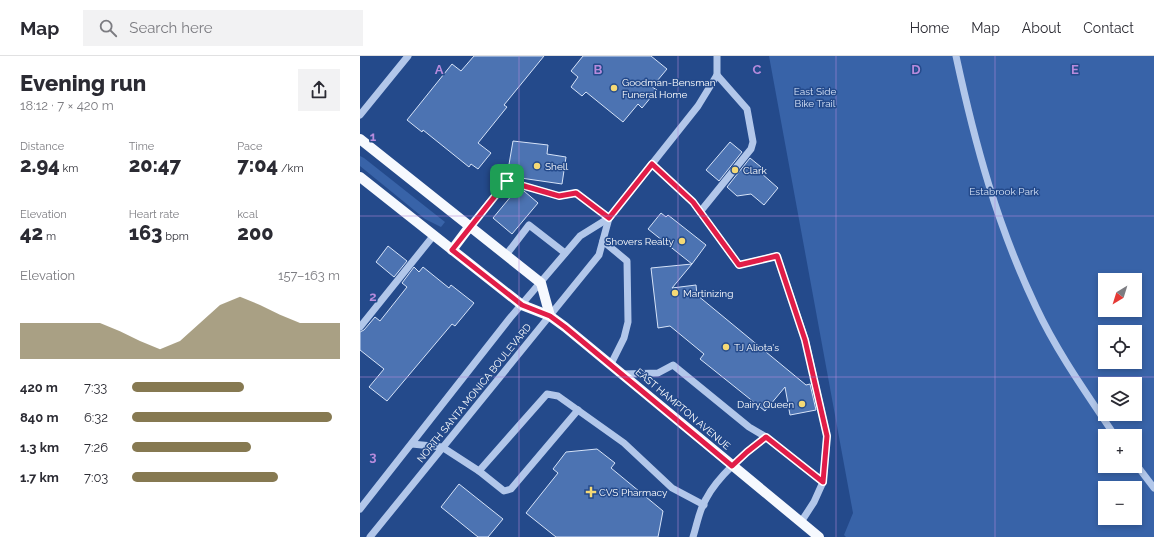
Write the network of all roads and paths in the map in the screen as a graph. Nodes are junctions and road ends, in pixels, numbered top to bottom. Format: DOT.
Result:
graph roads {
  1 [pos="408,56"];
  2 [pos="717,56"];
  3 [pos="956,56"];
  4 [pos="717,75"];
  5 [pos="360,115"];
  6 [pos="360,139"];
  7 [pos="652,164"];
  8 [pos="360,177"];
  9 [pos="700,212"];
  10 [pos="609,218"];
  11 [pos="470,226"];
  12 [pos="434,235"];
  13 [pos="603,241"];
  14 [pos="452,250"];
  15 [pos="565,253"];
  16 [pos="506,255"];
  17 [pos="541,283"];
  18 [pos="522,305"];
  19 [pos="550,316"];
  20 [pos="360,327"];
  21 [pos="611,364"];
  22 [pos="624,374"];
  23 [pos="578,410"];
  24 [pos="1110,429"];
  25 [pos="766,437"];
  26 [pos="412,444"];
  27 [pos="442,447"];
  28 [pos="732,466"];
  29 [pos="479,471"];
  30 [pos="1142,472"];
  31 [pos="823,482"];
  32 [pos="1154,488"];
  33 [pos="704,505"];
  34 [pos="360,509"];
  35 [pos="801,522"];
  36 [pos="370,537"];
  37 [pos="693,537"];
  38 [pos="819,537"];
  1 -- 5 [label="street"];
  2 -- 4 [label="street"];
  3 -- 24 [label="street"];
  4 -- 7 [label="street"];
  4 -- 9 [label="street"];
  6 -- 11 [label="main road"];
  7 -- 9 [label="street"];
  7 -- 10 [label="street"];
  8 -- 12 [label="main road, EAST HAMPTON AVENUE"];
  9 -- 31 [label="street"];
  10 -- 11 [label="street"];
  10 -- 13 [label="street, NORTH SANTA MONICA BOULEVARD"];
  10 -- 15 [label="street, NORTH SANTA MONICA BOULEVARD"];
  11 -- 14 [label="main road"];
  11 -- 16 [label="main road"];
  12 -- 14 [label="main road, EAST HAMPTON AVENUE"];
  12 -- 20 [label="street"];
  13 -- 19 [label="street, NORTH SANTA MONICA BOULEVARD"];
  13 -- 21 [label="street"];
  14 -- 18 [label="main road, EAST HAMPTON AVENUE"];
  15 -- 16 [label="street"];
  15 -- 17 [label="street, NORTH SANTA MONICA BOULEVARD"];
  16 -- 17 [label="main road"];
  17 -- 18 [label="street, NORTH SANTA MONICA BOULEVARD"];
  17 -- 19 [label="main road"];
  18 -- 19 [label="main road, EAST HAMPTON AVENUE"];
  18 -- 26 [label="street, NORTH SANTA MONICA BOULEVARD"];
  19 -- 21 [label="main road, EAST HAMPTON AVENUE"];
  19 -- 27 [label="street, NORTH SANTA MONICA BOULEVARD"];
  21 -- 22 [label="main road, EAST HAMPTON AVENUE"];
  22 -- 25 [label="street"];
  22 -- 28 [label="main road, EAST HAMPTON AVENUE"];
  23 -- 29 [label="street"];
  23 -- 29 [label="street"];
  23 -- 33 [label="street"];
  25 -- 28 [label="street"];
  25 -- 31 [label="street"];
  26 -- 27 [label="street"];
  26 -- 34 [label="street, NORTH SANTA MONICA BOULEVARD"];
  27 -- 29 [label="street"];
  27 -- 36 [label="street, NORTH SANTA MONICA BOULEVARD"];
  28 -- 33 [label="street"];
  28 -- 35 [label="main road, EAST HAMPTON AVENUE"];
  30 -- 32 [label="street"];
  31 -- 35 [label="street"];
  33 -- 37 [label="street"];
  35 -- 38 [label="main road, EAST HAMPTON AVENUE"];
}
